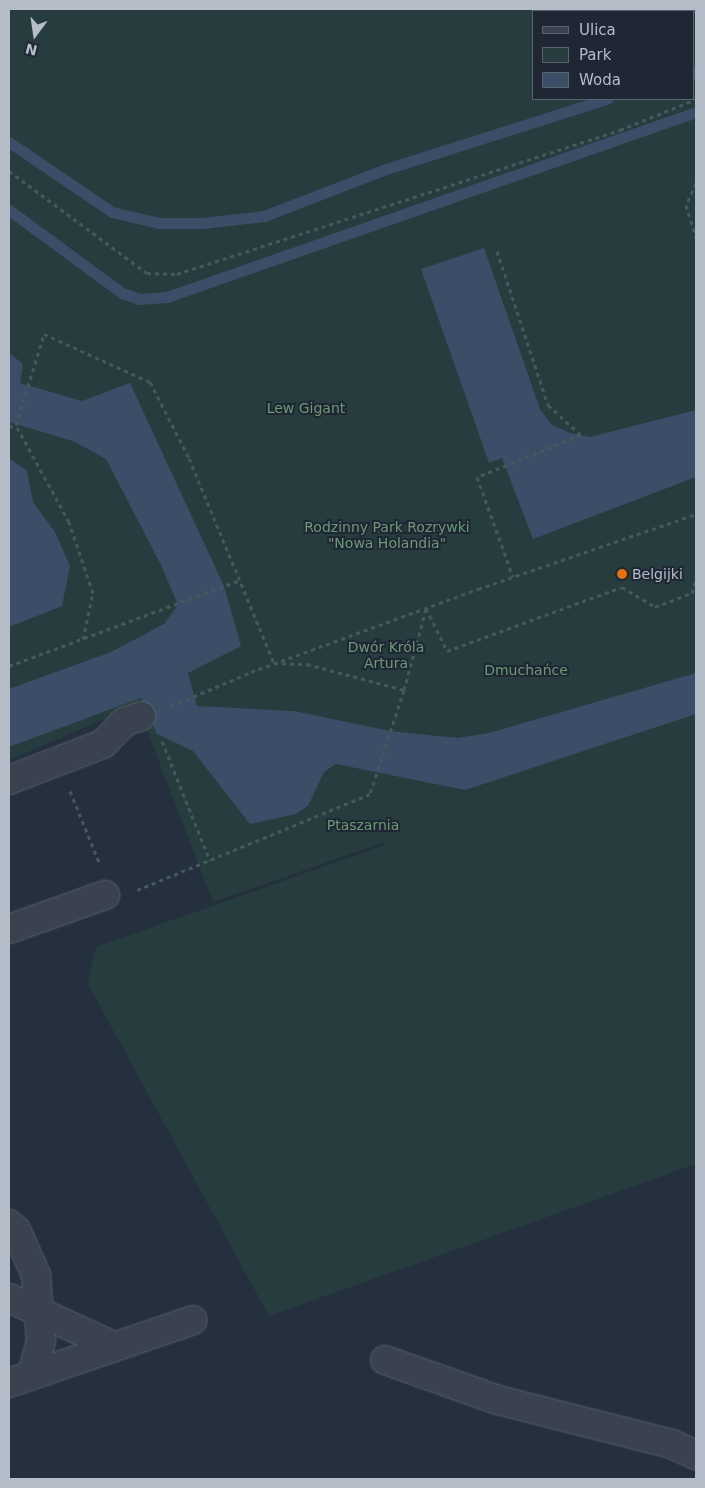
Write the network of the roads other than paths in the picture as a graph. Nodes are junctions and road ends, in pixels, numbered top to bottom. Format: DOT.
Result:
graph roads {
  1 [pos="141,716"];
  2 [pos="9,780"];
  3 [pos="118,894"];
  4 [pos="12,920"];
  5 [pos="9,1224"];
  6 [pos="9,1298"];
  7 [pos="41,1312"];
  8 [pos="193,1320"];
  9 [pos="111,1345"];
  10 [pos="385,1360"];
  11 [pos="20,1379"];
  12 [pos="696,1455"];
  1 -- 2 [label="lane"];
  3 -- 4 [label="lane"];
  5 -- 7 [label="lane"];
  6 -- 7 [label="lane"];
  7 -- 9 [label="lane"];
  7 -- 11 [label="lane"];
  8 -- 9 [label="lane"];
  9 -- 11 [label="lane"];
  10 -- 12 [label="lane"];
}
